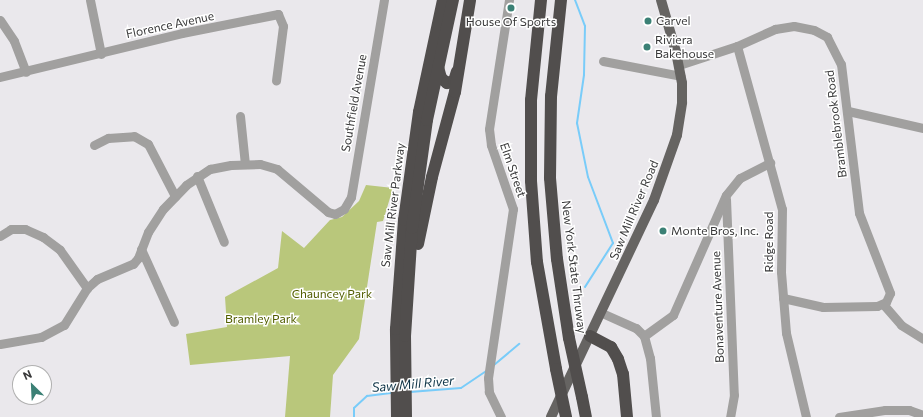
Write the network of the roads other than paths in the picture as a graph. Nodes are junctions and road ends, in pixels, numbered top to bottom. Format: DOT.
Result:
graph roads {
  1 [pos="90,0"];
  2 [pos="384,0"];
  3 [pos="443,0"];
  4 [pos="452,0"];
  5 [pos="470,0"];
  6 [pos="509,0"];
  7 [pos="541,0"];
  8 [pos="561,0"];
  9 [pos="661,0"];
  10 [pos="0,20"];
  11 [pos="737,46"];
  12 [pos="101,54"];
  13 [pos="603,61"];
  14 [pos="459,64"];
  15 [pos="679,65"];
  16 [pos="438,67"];
  17 [pos="26,72"];
  18 [pos="681,76"];
  19 [pos="0,77"];
  20 [pos="276,81"];
  21 [pos="848,111"];
  22 [pos="240,116"];
  23 [pos="923,128"];
  24 [pos="94,146"];
  25 [pos="770,163"];
  26 [pos="245,164"];
  27 [pos="197,176"];
  28 [pos="726,195"];
  29 [pos="175,196"];
  30 [pos="0,236"];
  31 [pos="224,242"];
  32 [pos="141,249"];
  33 [pos="87,288"];
  34 [pos="783,298"];
  35 [pos="883,304"];
  36 [pos="406,310"];
  37 [pos="602,314"];
  38 [pos="174,322"];
  39 [pos="590,336"];
  40 [pos="644,336"];
  41 [pos="923,339"];
  42 [pos="0,344"];
  43 [pos="400,380"];
  44 [pos="401,403"];
  45 [pos="923,415"];
  46 [pos="397,417"];
  47 [pos="406,417"];
  48 [pos="501,417"];
  49 [pos="551,417"];
  50 [pos="566,417"];
  51 [pos="586,417"];
  52 [pos="627,417"];
  53 [pos="656,417"];
  54 [pos="730,417"];
  55 [pos="806,417"];
  56 [pos="839,417"];
  1 -- 12 [label="street"];
  2 -- 26 [label="street, Southfield Avenue"];
  3 -- 43 [label="highway, Saw Mill River Parkway"];
  4 -- 16 [label="highway, Saw Mill River Parkway"];
  5 -- 14 [label="highway"];
  6 -- 48 [label="street, Elm Street"];
  7 -- 50 [label="highway, bridge"];
  8 -- 51 [label="highway, New York State Thruway, bridge"];
  9 -- 15 [label="main road, Saw Mill River Road"];
  10 -- 17 [label="street"];
  11 -- 15 [label="street, Bramblebrook Road"];
  11 -- 21 [label="street, Bramblebrook Road"];
  11 -- 25 [label="street, Ridge Road"];
  12 -- 17 [label="street, Florence Avenue"];
  12 -- 20 [label="street, Florence Avenue"];
  13 -- 18 [label="street"];
  14 -- 16 [label="highway"];
  14 -- 36 [label="highway"];
  15 -- 18 [label="main road, Saw Mill River Road"];
  16 -- 36 [label="highway, Saw Mill River Parkway"];
  17 -- 19 [label="street, Florence Avenue"];
  18 -- 37 [label="main road, Saw Mill River Road"];
  21 -- 23 [label="street"];
  21 -- 35 [label="street, Bramblebrook Road"];
  22 -- 26 [label="street"];
  24 -- 29 [label="street"];
  25 -- 28 [label="street"];
  25 -- 34 [label="street, Ridge Road"];
  26 -- 27 [label="street"];
  27 -- 29 [label="street"];
  27 -- 31 [label="street"];
  28 -- 40 [label="street"];
  28 -- 54 [label="street, Bonaventure Avenue"];
  29 -- 32 [label="street"];
  30 -- 33 [label="street"];
  32 -- 33 [label="street"];
  32 -- 38 [label="street"];
  33 -- 42 [label="street"];
  34 -- 35 [label="street"];
  34 -- 55 [label="street, Ridge Road"];
  35 -- 41 [label="street"];
  36 -- 43 [label="highway, Saw Mill River Parkway"];
  37 -- 39 [label="main road, Saw Mill River Road"];
  37 -- 40 [label="street"];
  39 -- 49 [label="main road, Saw Mill River Road"];
  39 -- 52 [label="highway"];
  40 -- 53 [label="street"];
  43 -- 44 [label="highway, Saw Mill River Parkway"];
  44 -- 46 [label="highway, Saw Mill River Parkway"];
  44 -- 47 [label="highway, Saw Mill River Parkway"];
  45 -- 56 [label="street"];
}
